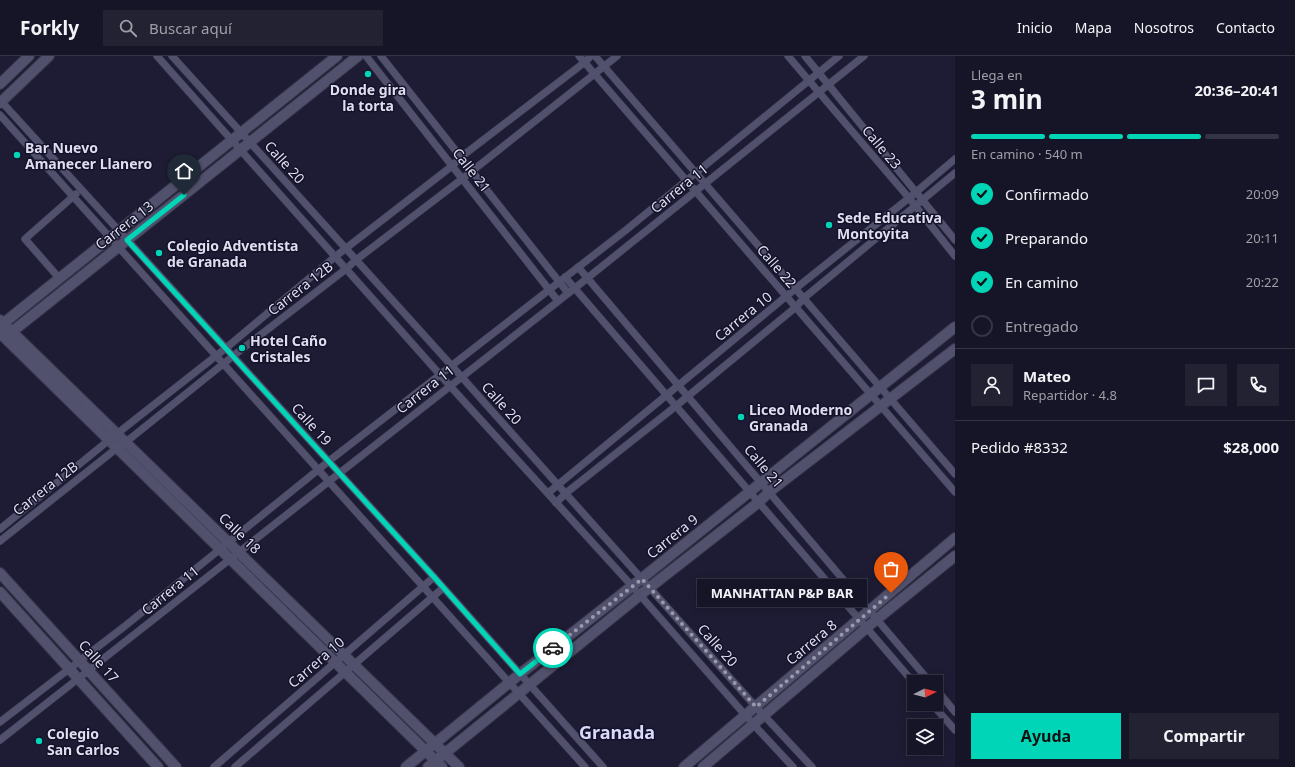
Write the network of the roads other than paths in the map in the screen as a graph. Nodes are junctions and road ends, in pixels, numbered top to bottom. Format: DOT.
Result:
graph roads {
  1 [pos="30,56"];
  2 [pos="50,56"];
  3 [pos="157,56"];
  4 [pos="172,56"];
  5 [pos="337,56"];
  6 [pos="358,56"];
  7 [pos="366,56"];
  8 [pos="381,56"];
  9 [pos="579,56"];
  10 [pos="591,56"];
  11 [pos="595,56"];
  12 [pos="617,56"];
  13 [pos="788,56"];
  14 [pos="805,56"];
  15 [pos="839,56"];
  16 [pos="864,56"];
  17 [pos="585,62"];
  18 [pos="604,66"];
  19 [pos="819,72"];
  20 [pos="594,74"];
  21 [pos="809,80"];
  22 [pos="0,84"];
  23 [pos="828,85"];
  24 [pos="819,92"];
  25 [pos="0,101"];
  26 [pos="0,115"];
  27 [pos="241,132"];
  28 [pos="232,140"];
  29 [pos="250,142"];
  30 [pos="241,150"];
  31 [pos="52,157"];
  32 [pos="461,158"];
  33 [pos="955,159"];
  34 [pos="44,164"];
  35 [pos="452,166"];
  36 [pos="472,171"];
  37 [pos="695,172"];
  38 [pos="955,173"];
  39 [pos="462,179"];
  40 [pos="686,180"];
  41 [pos="705,184"];
  42 [pos="82,190"];
  43 [pos="696,191"];
  44 [pos="917,192"];
  45 [pos="74,197"];
  46 [pos="909,198"];
  47 [pos="923,200"];
  48 [pos="916,207"];
  49 [pos="119,230"];
  50 [pos="110,238"];
  51 [pos="127,240"];
  52 [pos="955,240"];
  53 [pos="119,247"];
  54 [pos="346,249"];
  55 [pos="336,256"];
  56 [pos="955,256"];
  57 [pos="356,260"];
  58 [pos="578,267"];
  59 [pos="346,269"];
  60 [pos="59,278"];
  61 [pos="587,278"];
  62 [pos="562,279"];
  63 [pos="574,288"];
  64 [pos="548,289"];
  65 [pos="795,289"];
  66 [pos="568,293"];
  67 [pos="787,297"];
  68 [pos="804,298"];
  69 [pos="558,301"];
  70 [pos="185,303"];
  71 [pos="526,306"];
  72 [pos="796,307"];
  73 [pos="177,312"];
  74 [pos="536,318"];
  75 [pos="955,327"];
  76 [pos="3,330"];
  77 [pos="226,348"];
  78 [pos="955,349"];
  79 [pos="216,355"];
  80 [pos="233,356"];
  81 [pos="224,364"];
  82 [pos="451,365"];
  83 [pos="440,374"];
  84 [pos="461,377"];
  85 [pos="259,385"];
  86 [pos="450,386"];
  87 [pos="678,386"];
  88 [pos="880,387"];
  89 [pos="251,394"];
  90 [pos="871,395"];
  91 [pos="667,396"];
  92 [pos="687,396"];
  93 [pos="890,399"];
  94 [pos="676,406"];
  95 [pos="881,406"];
  96 [pos="118,434"];
  97 [pos="109,440"];
  98 [pos="126,442"];
  99 [pos="117,448"];
  100 [pos="329,461"];
  101 [pos="319,470"];
  102 [pos="339,473"];
  103 [pos="955,474"];
  104 [pos="329,481"];
  105 [pos="761,483"];
  106 [pos="558,484"];
  107 [pos="750,492"];
  108 [pos="769,492"];
  109 [pos="955,492"];
  110 [pos="548,493"];
  111 [pos="566,493"];
  112 [pos="758,502"];
  113 [pos="556,503"];
  114 [pos="0,529"];
  115 [pos="955,538"];
  116 [pos="0,541"];
  117 [pos="228,541"];
  118 [pos="220,549"];
  119 [pos="239,552"];
  120 [pos="955,556"];
  121 [pos="230,559"];
  122 [pos="0,573"];
  123 [pos="434,577"];
  124 [pos="642,579"];
  125 [pos="632,586"];
  126 [pos="424,587"];
  127 [pos="649,587"];
  128 [pos="443,588"];
  129 [pos="0,592"];
  130 [pos="640,595"];
  131 [pos="433,598"];
  132 [pos="869,611"];
  133 [pos="387,618"];
  134 [pos="860,619"];
  135 [pos="877,619"];
  136 [pos="125,626"];
  137 [pos="867,628"];
  138 [pos="395,630"];
  139 [pos="134,636"];
  140 [pos="345,655"];
  141 [pos="79,660"];
  142 [pos="335,663"];
  143 [pos="355,664"];
  144 [pos="69,668"];
  145 [pos="89,671"];
  146 [pos="345,673"];
  147 [pos="520,674"];
  148 [pos="908,675"];
  149 [pos="924,675"];
  150 [pos="78,679"];
  151 [pos="509,683"];
  152 [pos="529,684"];
  153 [pos="518,693"];
  154 [pos="943,698"];
  155 [pos="756,707"];
  156 [pos="938,711"];
  157 [pos="955,712"];
  158 [pos="764,715"];
  159 [pos="746,716"];
  160 [pos="0,722"];
  161 [pos="753,724"];
  162 [pos="955,730"];
  163 [pos="0,740"];
  164 [pos="435,743"];
  165 [pos="425,751"];
  166 [pos="444,753"];
  167 [pos="435,765"];
  168 [pos="158,767"];
  169 [pos="176,767"];
  170 [pos="214,767"];
  171 [pos="235,767"];
  172 [pos="406,767"];
  173 [pos="459,767"];
  174 [pos="585,767"];
  175 [pos="603,767"];
  176 [pos="684,767"];
  177 [pos="703,767"];
  178 [pos="793,767"];
  179 [pos="812,767"];
  1 -- 22 [label="street"];
  2 -- 25 [label="street"];
  3 -- 28 [label="street, Calle 20"];
  4 -- 27 [label="street, Calle 20"];
  5 -- 27 [label="street, Carrera 13"];
  6 -- 29 [label="street, Carrera 13"];
  7 -- 35 [label="street, Calle 21"];
  8 -- 32 [label="street, Calle 21"];
  9 -- 17 [label="street, Calle 22"];
  10 -- 17 [label="street, Carrera 12B"];
  11 -- 18 [label="street, Calle 22"];
  12 -- 18 [label="street, Carrera 12B"];
  13 -- 21 [label="street, Calle 23"];
  14 -- 19 [label="street, Calle 23"];
  15 -- 19 [label="street, Carrera 11"];
  16 -- 23 [label="street, Carrera 11"];
  17 -- 20 [label="street, Calle 22"];
  17 -- 32 [label="street, Carrera 12B"];
  18 -- 20 [label="street, Carrera 12B"];
  18 -- 37 [label="street, Calle 22"];
  19 -- 21 [label="street, Carrera 11"];
  19 -- 23 [label="street, Calle 23"];
  20 -- 36 [label="street, Carrera 12B"];
  20 -- 40 [label="street, Calle 22"];
  21 -- 24 [label="street, Calle 23"];
  21 -- 37 [label="street, Carrera 11"];
  23 -- 24 [label="street, Carrera 11"];
  23 -- 44 [label="street, Calle 23"];
  24 -- 41 [label="street, Carrera 11"];
  24 -- 46 [label="street, Calle 23"];
  25 -- 31 [label="street, Calle 19"];
  26 -- 34 [label="street, Calle 19"];
  27 -- 28 [label="street, Carrera 13"];
  27 -- 29 [label="street, Calle 20"];
  28 -- 30 [label="street, Calle 20"];
  28 -- 49 [label="street, Carrera 13"];
  29 -- 30 [label="street, Carrera 13"];
  29 -- 54 [label="street, Calle 20"];
  30 -- 51 [label="street, Carrera 13"];
  30 -- 55 [label="street, Calle 20"];
  31 -- 34 [label="street"];
  31 -- 42 [label="street, Calle 19"];
  32 -- 35 [label="street, Carrera 12B"];
  32 -- 36 [label="street, Calle 21"];
  33 -- 44 [label="street, Carrera 10"];
  34 -- 45 [label="street, Calle 19"];
  35 -- 39 [label="street, Calle 21"];
  35 -- 54 [label="street, Carrera 12B"];
  36 -- 39 [label="street, Carrera 12B"];
  36 -- 62 [label="street, Calle 21"];
  37 -- 40 [label="street, Carrera 11"];
  37 -- 41 [label="street, Calle 22"];
  38 -- 47 [label="street, Carrera 10"];
  39 -- 57 [label="street, Carrera 12B"];
  39 -- 64 [label="street, Calle 21"];
  40 -- 43 [label="street, Calle 22"];
  40 -- 58 [label="street, Carrera 11"];
  41 -- 43 [label="street, Carrera 11"];
  41 -- 65 [label="street, Calle 22"];
  42 -- 45 [label="street"];
  42 -- 49 [label="street, Calle 19"];
  43 -- 61 [label="street, Carrera 11"];
  43 -- 67 [label="street, Calle 22"];
  44 -- 46 [label="street, Carrera 10"];
  44 -- 47 [label="street, Calle 23"];
  45 -- 50 [label="street, Calle 19"];
  45 -- 60 [label="street"];
  46 -- 48 [label="street, Calle 23"];
  46 -- 65 [label="street, Carrera 10"];
  47 -- 48 [label="street, Carrera 10"];
  47 -- 52 [label="street, Calle 23"];
  48 -- 56 [label="street, Calle 23"];
  48 -- 68 [label="street, Carrera 10"];
  49 -- 50 [label="street, Carrera 13"];
  49 -- 51 [label="street, Calle 19"];
  50 -- 53 [label="street, Calle 19"];
  50 -- 60 [label="street, Carrera 13"];
  51 -- 53 [label="street, Carrera 13"];
  51 -- 70 [label="street, Calle 19"];
  53 -- 73 [label="street, Calle 19"];
  53 -- 76 [label="street, Carrera 13"];
  54 -- 55 [label="street, Carrera 12B"];
  54 -- 57 [label="street, Calle 20"];
  55 -- 59 [label="street, Calle 20"];
  55 -- 77 [label="street, Carrera 12B"];
  57 -- 59 [label="street, Carrera 12B"];
  57 -- 82 [label="street, Calle 20"];
  58 -- 61 [label="street, Calle 21"];
  58 -- 62 [label="street, Carrera 11"];
  59 -- 80 [label="street, Carrera 12B"];
  59 -- 83 [label="street, Calle 20"];
  60 -- 76 [label="street, Carrera 13"];
  61 -- 63 [label="street, Carrera 11"];
  61 -- 87 [label="street, Calle 21"];
  62 -- 63 [label="street, Calle 21"];
  62 -- 64 [label="street, Carrera 11"];
  62 -- 66 [label="street, Calle 21"];
  63 -- 66 [label="street, Carrera 11"];
  63 -- 91 [label="street, Calle 21"];
  64 -- 69 [label="street, Calle 21"];
  64 -- 71 [label="street, Carrera 11"];
  65 -- 67 [label="street, Carrera 10"];
  65 -- 68 [label="street, Calle 22"];
  66 -- 69 [label="street, Carrera 11"];
  67 -- 72 [label="street, Calle 22"];
  67 -- 87 [label="street, Carrera 10"];
  68 -- 72 [label="street, Carrera 10"];
  68 -- 88 [label="street, Calle 22"];
  69 -- 74 [label="street, Carrera 11"];
  70 -- 73 [label="street"];
  70 -- 77 [label="street, Calle 19"];
  71 -- 74 [label="street"];
  71 -- 82 [label="street, Carrera 11"];
  72 -- 90 [label="street, Calle 22"];
  72 -- 92 [label="street, Carrera 10"];
  73 -- 79 [label="street, Calle 19"];
  74 -- 84 [label="street, Carrera 11"];
  75 -- 88 [label="street, Carrera 9"];
  76 -- 96 [label="street, Calle 18"];
  76 -- 97 [label="street, Calle 18"];
  77 -- 79 [label="street, Carrera 12B"];
  77 -- 80 [label="street, Calle 19"];
  78 -- 93 [label="street, Carrera 9"];
  79 -- 81 [label="street, Calle 19"];
  79 -- 96 [label="street, Carrera 12B"];
  80 -- 81 [label="street, Carrera 12B"];
  80 -- 85 [label="street, Calle 19"];
  81 -- 89 [label="street, Calle 19"];
  81 -- 98 [label="street, Carrera 12B"];
  82 -- 83 [label="street, Carrera 11"];
  82 -- 84 [label="street, Calle 20"];
  83 -- 86 [label="street, Calle 20"];
  83 -- 100 [label="street, Carrera 11"];
  84 -- 86 [label="street, Carrera 11"];
  84 -- 106 [label="street, Calle 20"];
  85 -- 89 [label="street"];
  85 -- 100 [label="street, Calle 19"];
  86 -- 102 [label="street, Carrera 11"];
  86 -- 110 [label="street, Calle 20"];
  87 -- 91 [label="street, Carrera 10"];
  87 -- 92 [label="street, Calle 21"];
  88 -- 90 [label="street, Carrera 9"];
  88 -- 93 [label="street, Calle 22"];
  89 -- 101 [label="street, Calle 19"];
  90 -- 95 [label="street, Calle 22"];
  90 -- 105 [label="street, Carrera 9"];
  91 -- 94 [label="street, Calle 21"];
  91 -- 106 [label="street, Carrera 10"];
  92 -- 94 [label="street, Carrera 10"];
  92 -- 105 [label="street, Calle 21"];
  93 -- 95 [label="street, Carrera 9"];
  93 -- 103 [label="street, Calle 22"];
  94 -- 107 [label="street, Calle 21"];
  94 -- 111 [label="street, Carrera 10"];
  95 -- 108 [label="street, Carrera 9"];
  95 -- 109 [label="street, Calle 22"];
  96 -- 97 [label="street, Carrera 12B"];
  96 -- 98 [label="street, Calle 18"];
  97 -- 99 [label="street, Calle 18"];
  97 -- 114 [label="street, Carrera 12B"];
  98 -- 99 [label="street, Carrera 12B"];
  98 -- 117 [label="street, Calle 18"];
  99 -- 116 [label="street, Carrera 12B"];
  99 -- 118 [label="street, Calle 18"];
  100 -- 101 [label="street, Carrera 11"];
  100 -- 102 [label="street, Calle 19"];
  101 -- 104 [label="street, Calle 19"];
  101 -- 117 [label="street, Carrera 11"];
  102 -- 104 [label="street, Carrera 11"];
  102 -- 123 [label="street, Calle 19"];
  104 -- 119 [label="street, Carrera 11"];
  104 -- 126 [label="street, Calle 19"];
  105 -- 107 [label="street, Carrera 9"];
  105 -- 108 [label="street, Calle 21"];
  106 -- 110 [label="street, Carrera 10"];
  106 -- 111 [label="street, Calle 20"];
  107 -- 112 [label="street, Calle 21"];
  107 -- 124 [label="street, Carrera 9"];
  108 -- 112 [label="street, Carrera 9"];
  108 -- 132 [label="street, Calle 21"];
  110 -- 113 [label="street, Calle 20"];
  111 -- 113 [label="street, Carrera 10"];
  111 -- 124 [label="street, Calle 20"];
  112 -- 127 [label="street, Carrera 9"];
  112 -- 134 [label="street, Calle 21"];
  113 -- 125 [label="street, Calle 20"];
  115 -- 132 [label="street, Carrera 8"];
  117 -- 118 [label="street, Carrera 11"];
  117 -- 119 [label="street, Calle 18"];
  118 -- 121 [label="street, Calle 18"];
  118 -- 136 [label="street, Carrera 11"];
  119 -- 121 [label="street, Carrera 11"];
  119 -- 140 [label="street, Calle 18"];
  120 -- 135 [label="street, Carrera 8"];
  121 -- 139 [label="street, Carrera 11"];
  121 -- 142 [label="street, Calle 18"];
  122 -- 141 [label="street, Calle 17"];
  123 -- 126 [label="street, Carrera 10"];
  123 -- 128 [label="street, Calle 19"];
  124 -- 125 [label="street, Carrera 9"];
  124 -- 127 [label="street, Calle 20"];
  125 -- 130 [label="street, Calle 20"];
  125 -- 147 [label="street, Carrera 9"];
  126 -- 131 [label="street, Calle 19"];
  126 -- 133 [label="street, Carrera 10"];
  127 -- 130 [label="street, Carrera 9"];
  127 -- 155 [label="street, Calle 20"];
  128 -- 131 [label="street, Carrera 10"];
  128 -- 147 [label="street, Calle 19"];
  129 -- 144 [label="street, Calle 17"];
  130 -- 152 [label="street, Carrera 9"];
  130 -- 159 [label="street, Calle 20"];
  131 -- 138 [label="street, Carrera 10"];
  131 -- 151 [label="street, Calle 19"];
  132 -- 134 [label="street, Carrera 8"];
  132 -- 135 [label="street, Calle 21"];
  133 -- 138 [label="street"];
  133 -- 140 [label="street, Carrera 10"];
  134 -- 137 [label="street, Calle 21"];
  134 -- 155 [label="street, Carrera 8"];
  135 -- 137 [label="street, Carrera 8"];
  135 -- 149 [label="street, Calle 21"];
  136 -- 139 [label="street"];
  136 -- 141 [label="street, Carrera 11"];
  137 -- 148 [label="street, Calle 21"];
  137 -- 158 [label="street, Carrera 8"];
  138 -- 143 [label="street, Carrera 10"];
  139 -- 145 [label="street, Carrera 11"];
  140 -- 142 [label="street, Carrera 10"];
  140 -- 143 [label="street, Calle 18"];
  141 -- 144 [label="street, Carrera 11"];
  141 -- 145 [label="street, Calle 17"];
  142 -- 146 [label="street, Calle 18"];
  142 -- 170 [label="street, Carrera 10"];
  143 -- 146 [label="street, Carrera 10"];
  143 -- 164 [label="street, Calle 18"];
  144 -- 150 [label="street, Calle 17"];
  144 -- 160 [label="street, Carrera 11"];
  145 -- 150 [label="street, Carrera 11"];
  145 -- 169 [label="street, Calle 17"];
  146 -- 165 [label="street, Calle 18"];
  146 -- 171 [label="street, Carrera 10"];
  147 -- 151 [label="street, Carrera 9"];
  147 -- 152 [label="street, Calle 19"];
  150 -- 163 [label="street, Carrera 11"];
  150 -- 168 [label="street, Calle 17"];
  151 -- 153 [label="street, Calle 19"];
  151 -- 164 [label="street, Carrera 9"];
  152 -- 153 [label="street, Carrera 9"];
  152 -- 175 [label="street, Calle 19"];
  153 -- 166 [label="street, Carrera 9"];
  153 -- 174 [label="street, Calle 19"];
  154 -- 157 [label="street"];
  155 -- 158 [label="street, Calle 20"];
  155 -- 159 [label="street, Carrera 8"];
  156 -- 162 [label="street"];
  158 -- 161 [label="street, Carrera 8"];
  158 -- 179 [label="street, Calle 20"];
  159 -- 161 [label="street, Calle 20"];
  159 -- 176 [label="street, Carrera 8"];
  161 -- 177 [label="street, Carrera 8"];
  161 -- 178 [label="street, Calle 20"];
  164 -- 165 [label="street, Carrera 9"];
  164 -- 166 [label="street, Calle 18"];
  165 -- 167 [label="street, Calle 18"];
  165 -- 172 [label="street, Carrera 9"];
  166 -- 167 [label="street, Carrera 9"];
  166 -- 173 [label="street, Calle 18"];
}
